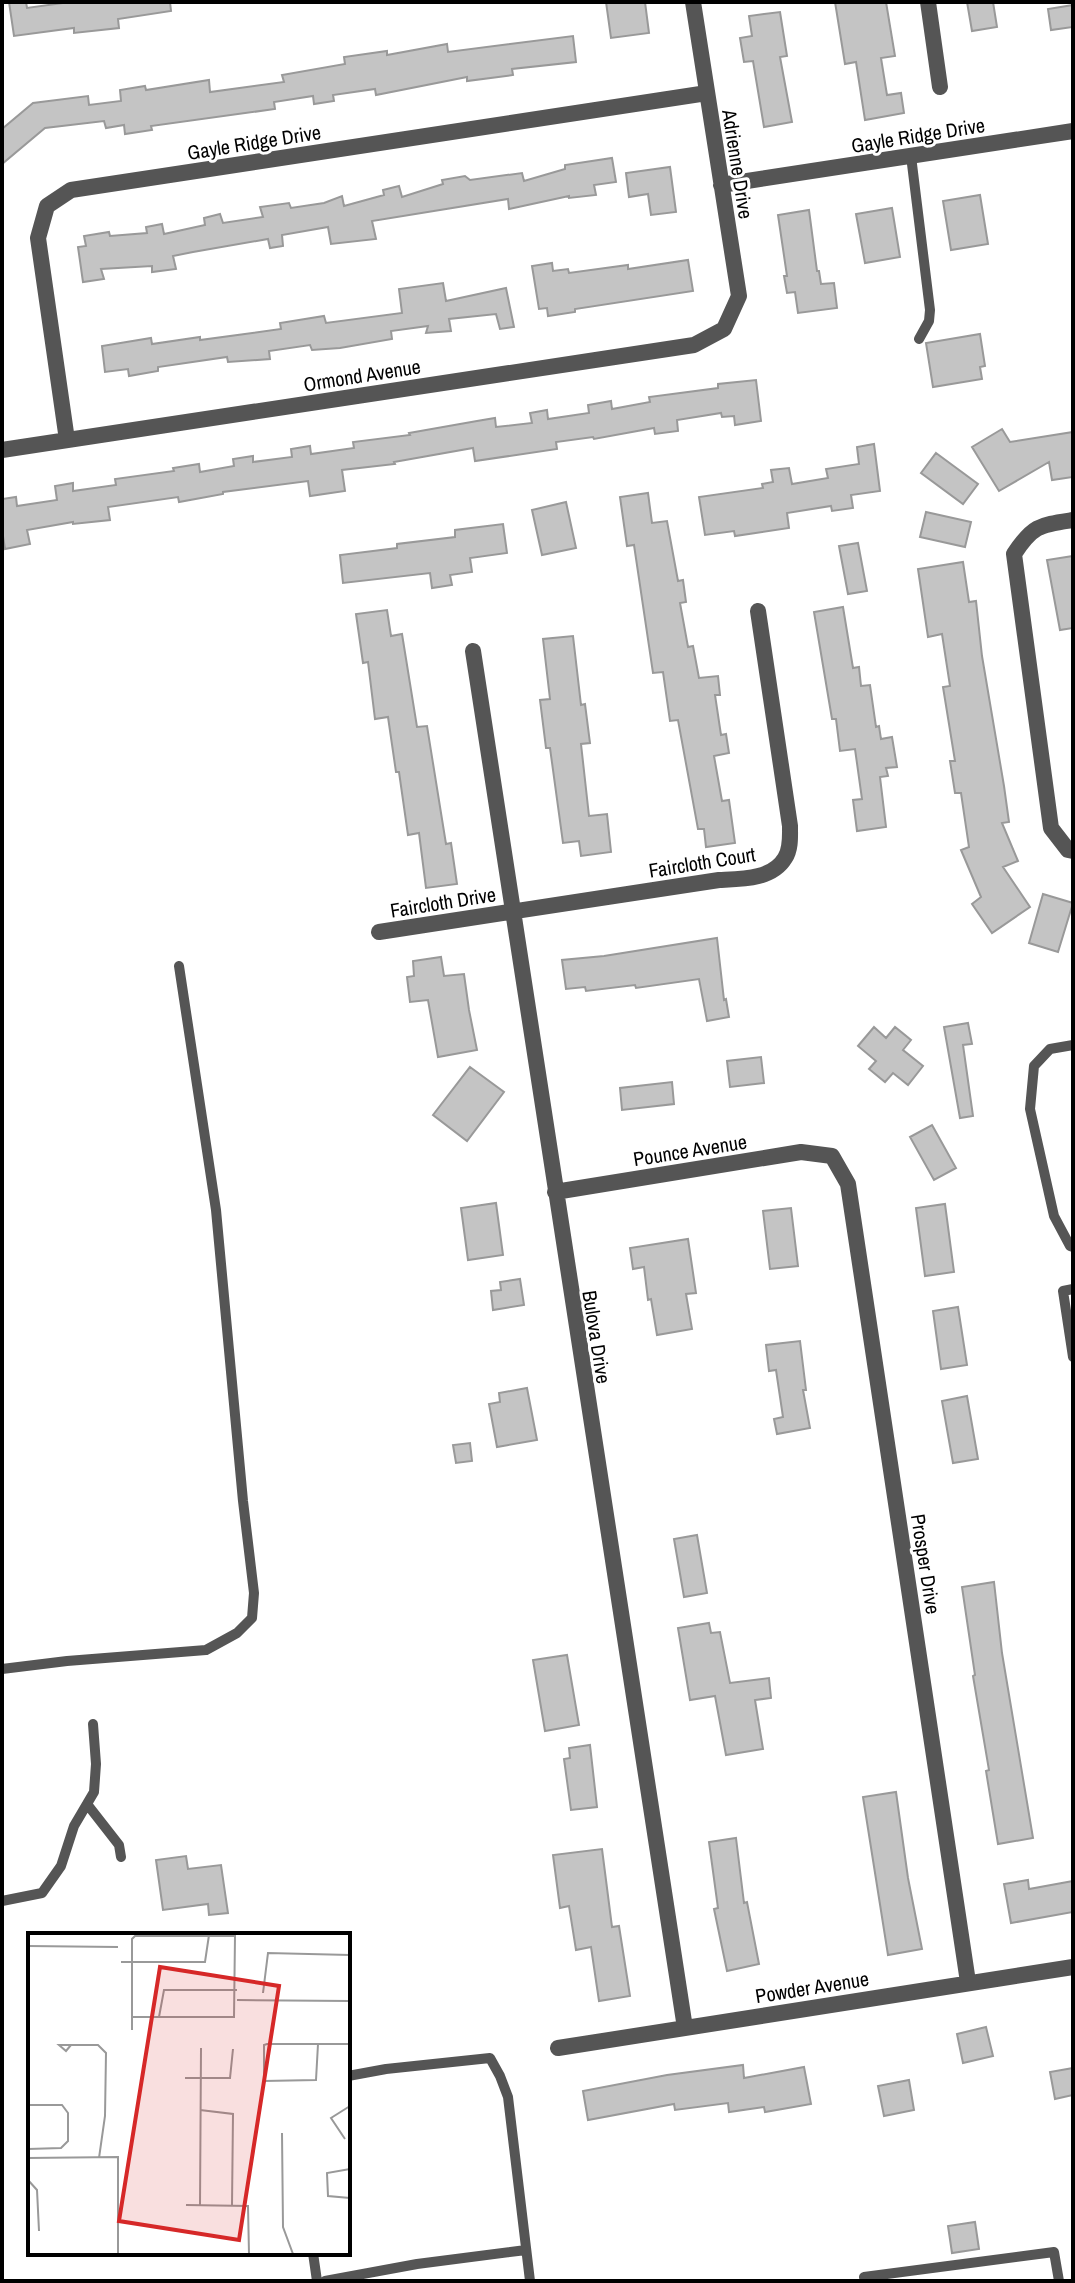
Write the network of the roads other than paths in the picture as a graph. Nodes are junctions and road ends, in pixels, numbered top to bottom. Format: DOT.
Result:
graph roads {
  1 [pos="693,2"];
  2 [pos="928,2"];
  3 [pos="940,87"];
  4 [pos="707,93"];
  5 [pos="1073,131"];
  6 [pos="911,156"];
  7 [pos="721,185"];
  8 [pos="724,329"];
  9 [pos="919,339"];
  10 [pos="67,440"];
  11 [pos="2,450"];
  12 [pos="1073,520"];
  13 [pos="758,611"];
  14 [pos="473,651"];
  15 [pos="1073,851"];
  16 [pos="514,911"];
  17 [pos="379,932"];
  18 [pos="179,966"];
  19 [pos="1073,1045"];
  20 [pos="832,1156"];
  21 [pos="555,1192"];
  22 [pos="1073,1247"];
  23 [pos="1073,1289"];
  24 [pos="1073,1357"];
  25 [pos="2,1669"];
  26 [pos="93,1724"];
  27 [pos="87,1804"];
  28 [pos="121,1857"];
  29 [pos="2,1901"];
  30 [pos="1073,1967"];
  31 [pos="968,1982"];
  32 [pos="685,2028"];
  33 [pos="558,2048"];
  34 [pos="350,2076"];
  35 [pos="526,2250"];
  36 [pos="313,2255"];
  37 [pos="317,2281"];
  38 [pos="325,2281"];
  39 [pos="530,2281"];
  40 [pos="865,2281"];
  41 [pos="1059,2281"];
  1 -- 4 [label="street, Adrienne Drive"];
  2 -- 3 [label="street"];
  4 -- 7 [label="street, Adrienne Drive"];
  4 -- 10 [label="street, Gayle Ridge Drive"];
  5 -- 6 [label="street, Gayle Ridge Drive"];
  6 -- 7 [label="street, Gayle Ridge Drive"];
  6 -- 9 [label="lane"];
  7 -- 8 [label="street, Adrienne Drive"];
  8 -- 10 [label="street, Ormond Avenue"];
  10 -- 11 [label="street, Ormond Avenue"];
  12 -- 15 [label="street"];
  13 -- 16 [label="street, Faircloth Court"];
  14 -- 16 [label="street, Bulova Drive"];
  16 -- 17 [label="street, Faircloth Drive"];
  16 -- 21 [label="street, Bulova Drive"];
  18 -- 25 [label="lane"];
  19 -- 22 [label="lane"];
  20 -- 21 [label="street, Pounce Avenue"];
  20 -- 31 [label="street, Prosper Drive"];
  21 -- 32 [label="street, Bulova Drive"];
  23 -- 24 [label="lane"];
  26 -- 27 [label="lane"];
  27 -- 28 [label="lane"];
  27 -- 29 [label="lane"];
  30 -- 31 [label="street, Powder Avenue"];
  31 -- 32 [label="street, Powder Avenue"];
  32 -- 33 [label="street, Powder Avenue"];
  34 -- 35 [label="lane"];
  35 -- 38 [label="lane"];
  35 -- 39 [label="lane"];
  36 -- 37 [label="lane"];
  40 -- 41 [label="lane"];
}
